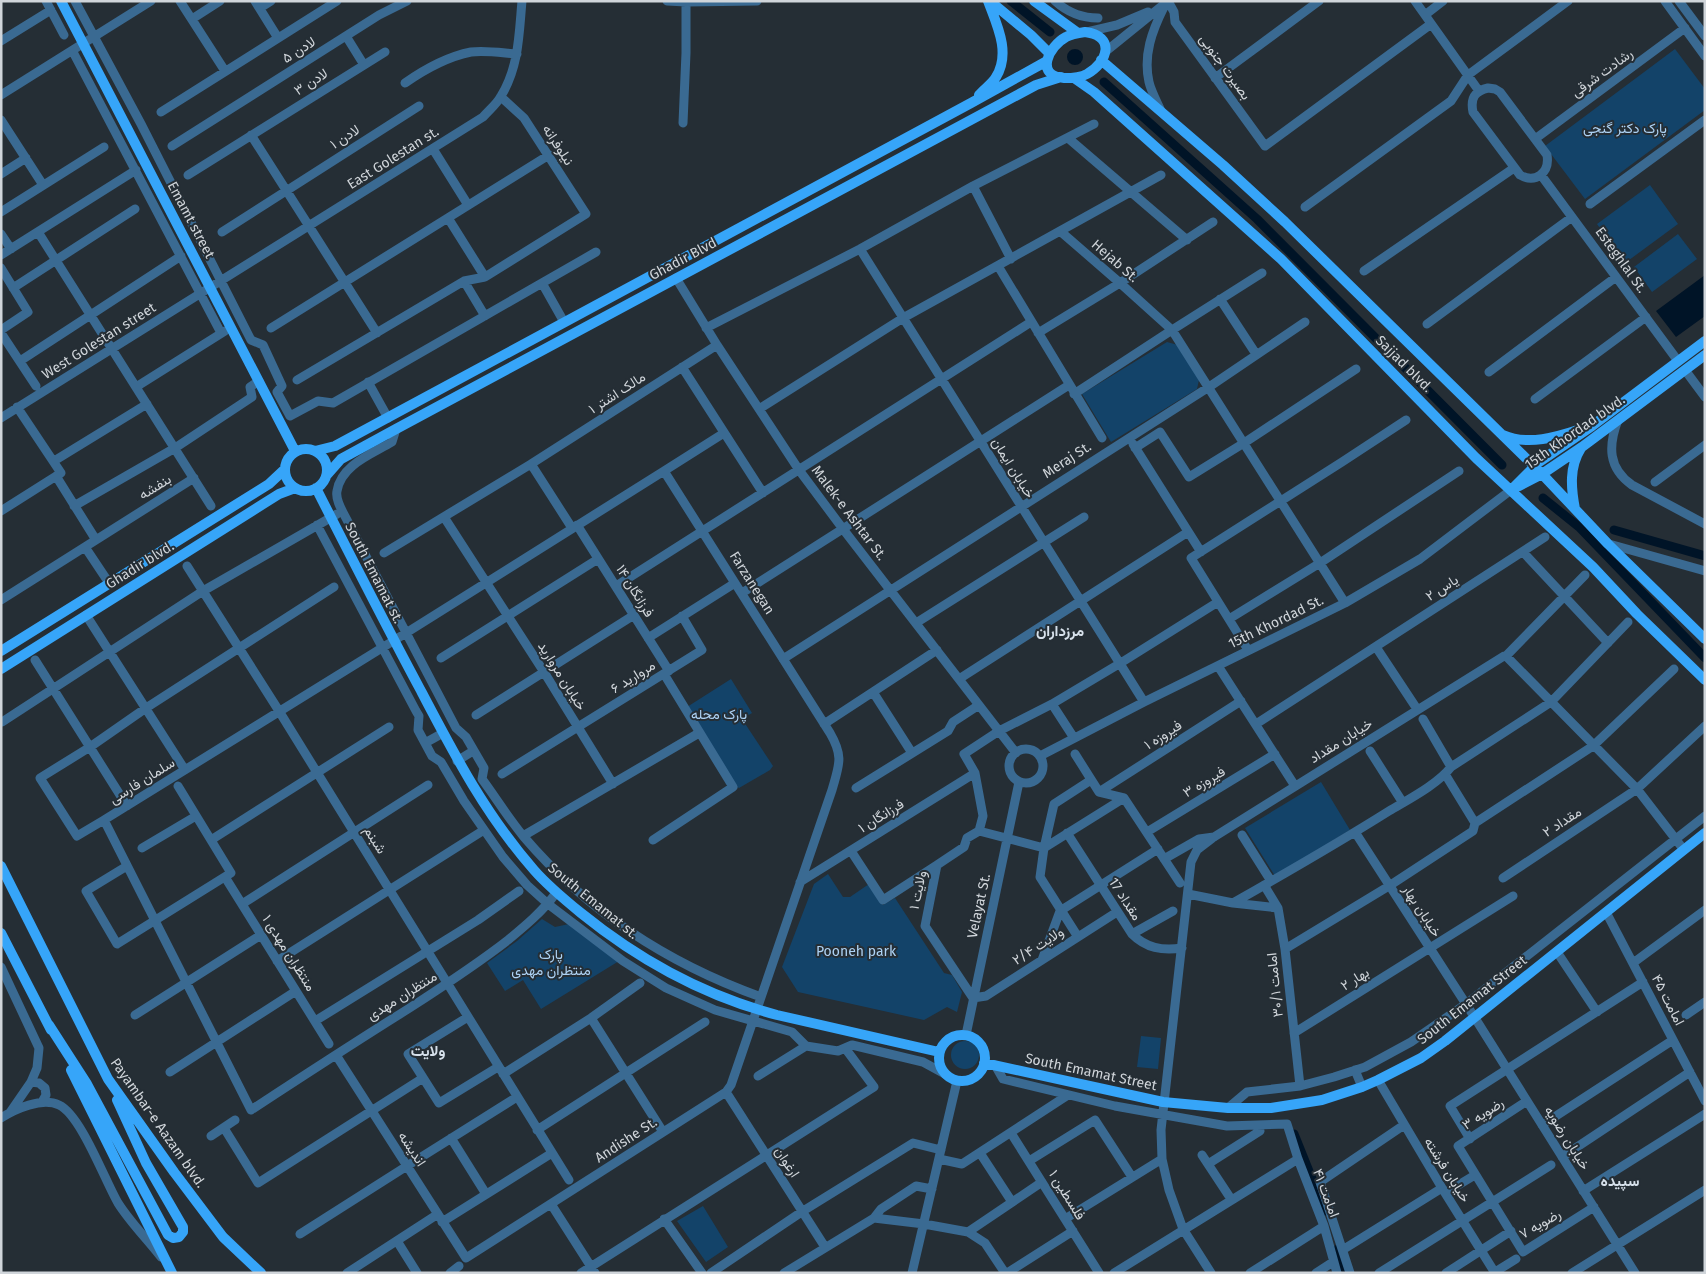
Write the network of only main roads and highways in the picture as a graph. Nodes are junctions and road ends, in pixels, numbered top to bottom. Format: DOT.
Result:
graph roads {
  1 [pos="61,1"];
  2 [pos="989,1"];
  3 [pos="1034,1"];
  4 [pos="1081,33"];
  5 [pos="1103,56"];
  6 [pos="1048,57"];
  7 [pos="1061,78"];
  8 [pos="1074,78"];
  9 [pos="971,103"];
  10 [pos="668,266"];
  11 [pos="676,278"];
  12 [pos="1705,341"];
  13 [pos="1705,355"];
  14 [pos="1592,426"];
  15 [pos="1498,433"];
  16 [pos="1582,447"];
  17 [pos="295,451"];
  18 [pos="315,451"];
  19 [pos="1533,467"];
  20 [pos="285,469"];
  21 [pos="1542,474"];
  22 [pos="326,476"];
  23 [pos="295,488"];
  24 [pos="316,488"];
  25 [pos="1511,490"];
  26 [pos="1575,510"];
  27 [pos="1705,639"];
  28 [pos="1,651"];
  29 [pos="1,669"];
  30 [pos="1705,680"];
  31 [pos="1705,833"];
  32 [pos="1,866"];
  33 [pos="1,933"];
  34 [pos="49,1025"];
  35 [pos="939,1052"];
  36 [pos="990,1064"];
  37 [pos="108,1080"];
  38 [pos="171,1271"];
  39 [pos="261,1273"];
  1 -- 17 [label="main road, Emamt street"];
  2 -- 6 [label="main road"];
  2 -- 9 [label="main road"];
  3 -- 4 [label="main road"];
  4 -- 5 [label="main road"];
  4 -- 6 [label="main road"];
  5 -- 8 [label="main road"];
  5 -- 15 [label="main road, Sajjad blvd."];
  6 -- 7 [label="main road"];
  6 -- 9 [label="main road, Ghadir Blvd"];
  7 -- 8 [label="main road"];
  7 -- 11 [label="main road, Ghadir Blvd"];
  8 -- 25 [label="main road, Sajjad blvd."];
  9 -- 10 [label="main road, Ghadir Blvd"];
  10 -- 11 [label="main road"];
  10 -- 18 [label="main road, Ghadir Blvd"];
  11 -- 22 [label="main road, Ghadir Blvd"];
  12 -- 14 [label="main road, 15th Khordad blvd."];
  13 -- 16 [label="main road, 15th Khordad blvd."];
  14 -- 15 [label="main road"];
  14 -- 19 [label="main road, 15th Khordad blvd."];
  15 -- 19 [label="main road, Sajjad blvd."];
  16 -- 21 [label="main road, 15th Khordad blvd."];
  16 -- 26 [label="main road"];
  17 -- 18 [label="main road"];
  17 -- 20 [label="main road"];
  18 -- 22 [label="main road"];
  19 -- 21 [label="main road, Sajjad blvd."];
  19 -- 25 [label="main road, 15th Khordad blvd."];
  20 -- 23 [label="main road"];
  20 -- 28 [label="main road, Ghadir blvd."];
  21 -- 25 [label="main road, 15th Khordad blvd."];
  21 -- 26 [label="main road, Sajjad blvd."];
  22 -- 24 [label="main road"];
  23 -- 24 [label="main road"];
  23 -- 29 [label="main road, Ghadir blvd."];
  24 -- 35 [label="main road, South Emamat st."];
  25 -- 30 [label="main road, Sajjad blvd."];
  26 -- 27 [label="main road, Sajjad blvd."];
  31 -- 36 [label="main road, South Emamat Street"];
  32 -- 37 [label="main road, Payambar-e Aazam blvd."];
  33 -- 34 [label="main road"];
  34 -- 37 [label="main road"];
  34 -- 38 [label="main road"];
  35 -- 36 [label="main road"];
  35 -- 36 [label="main road"];
  37 -- 39 [label="main road, Payambar-e Aazam blvd."];
}
